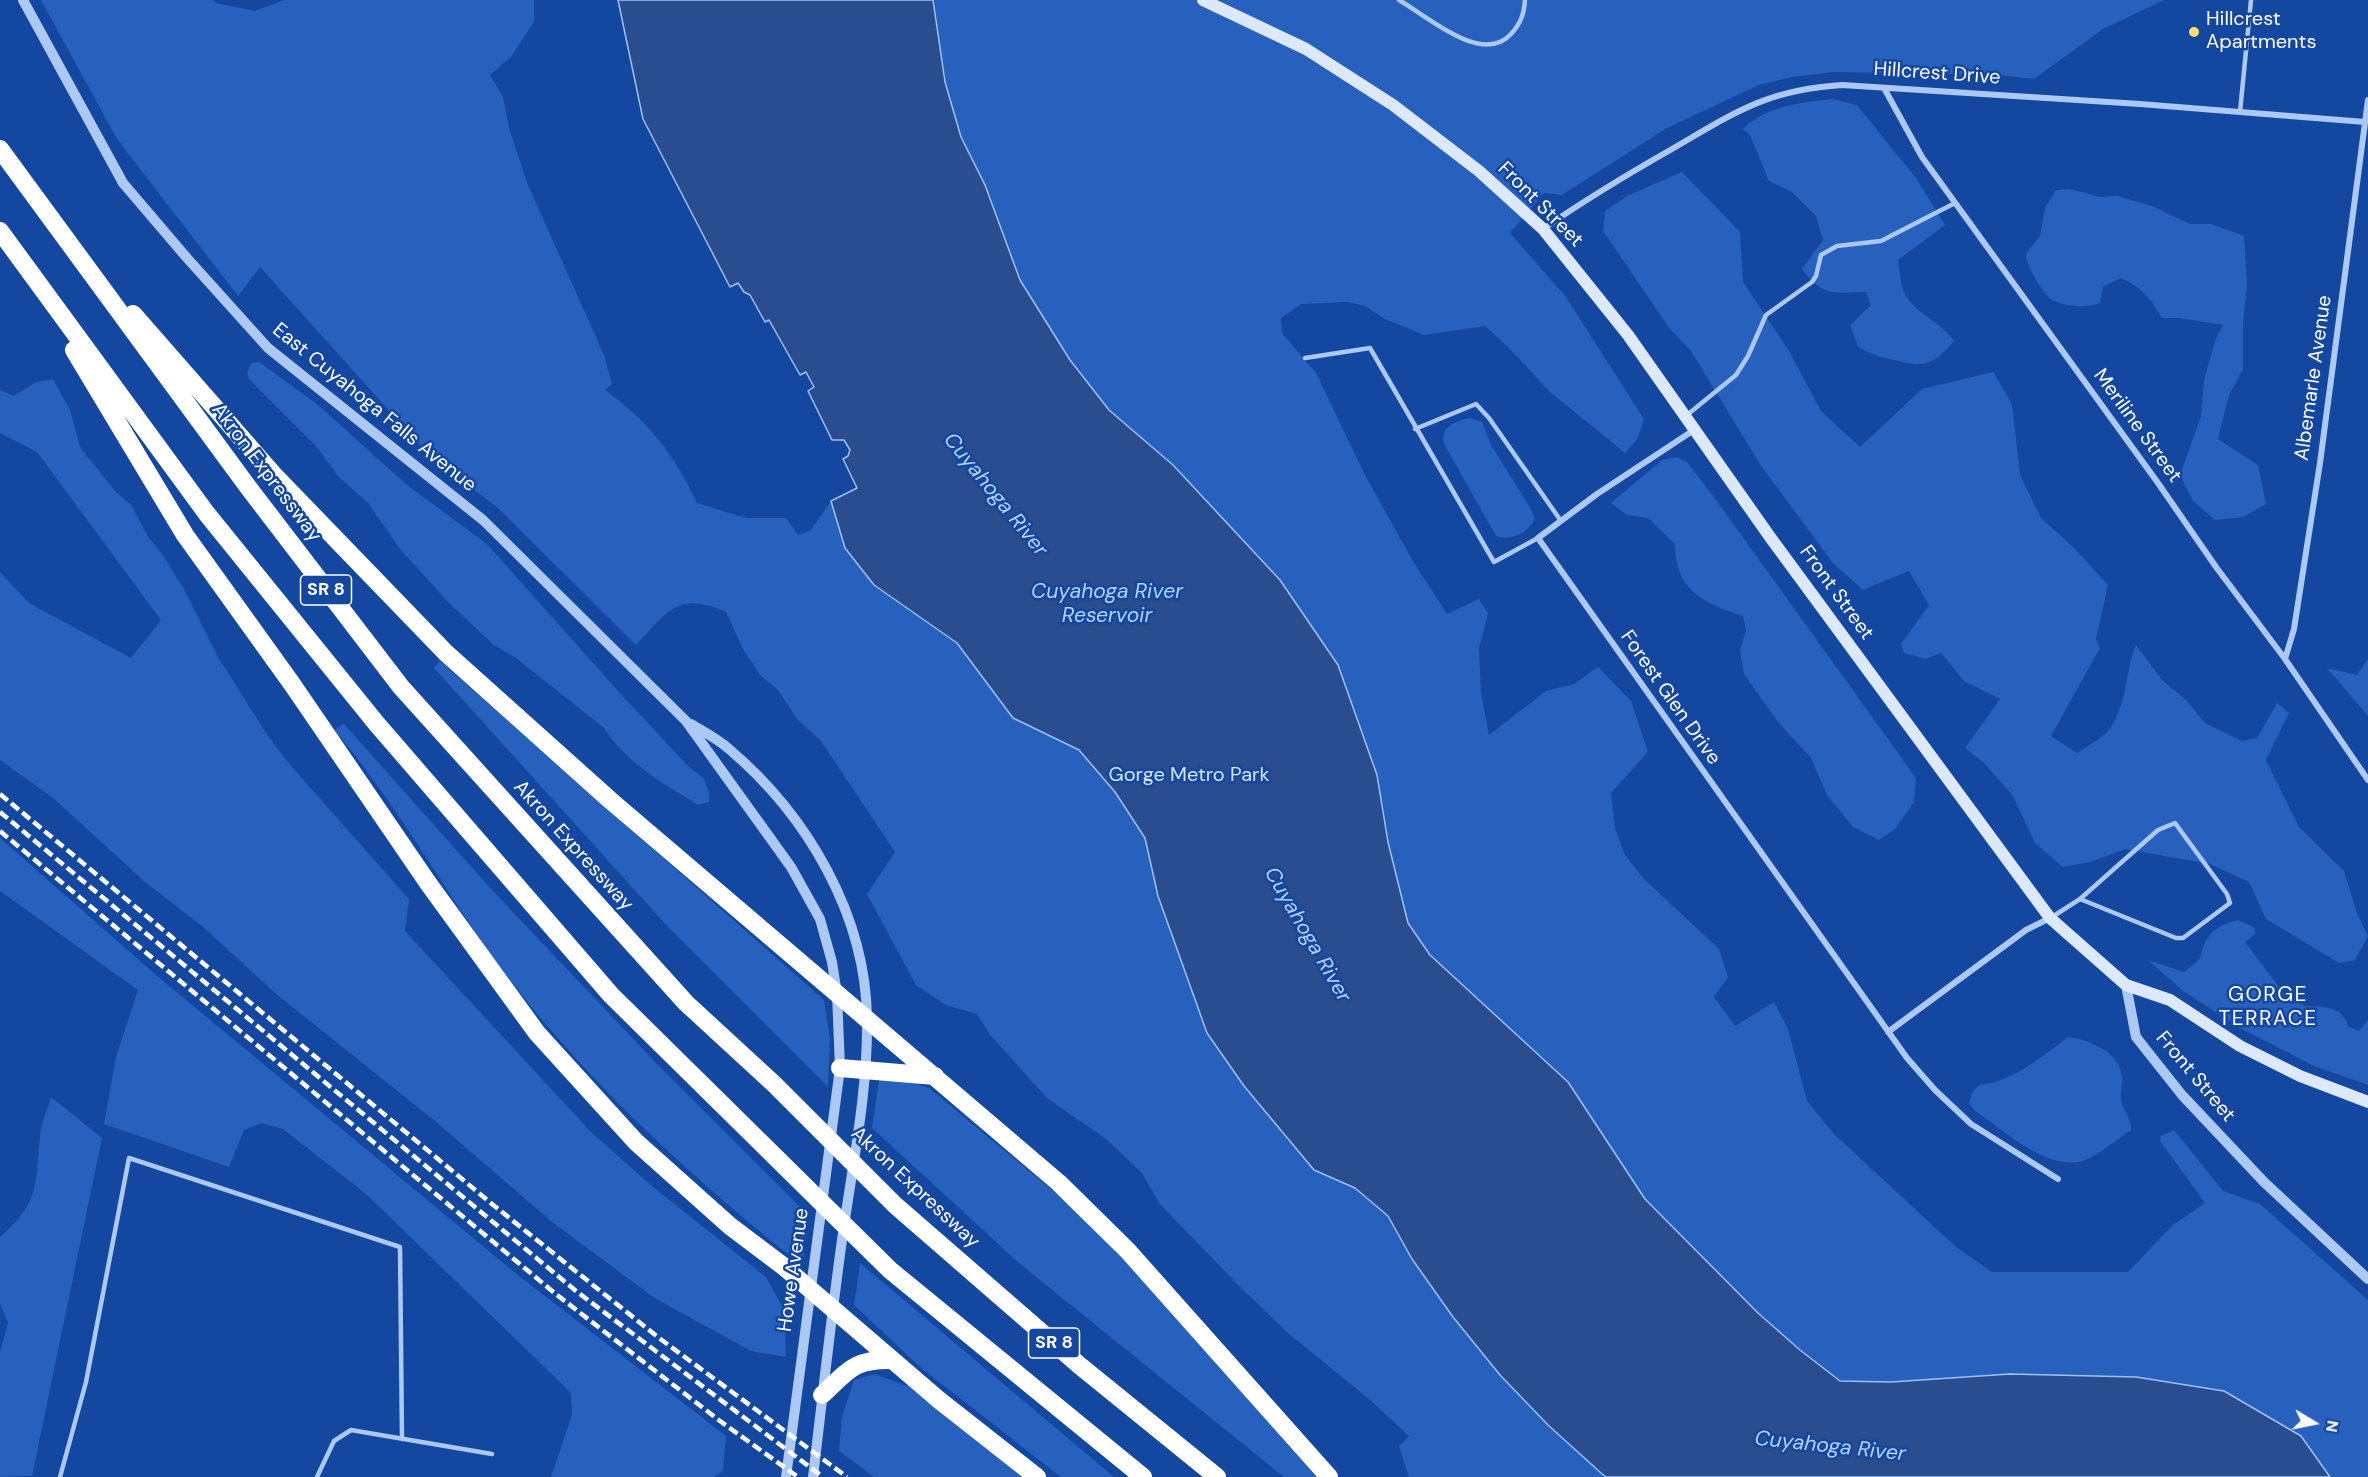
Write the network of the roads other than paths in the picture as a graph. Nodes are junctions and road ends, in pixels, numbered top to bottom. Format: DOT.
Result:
graph roads {
  1 [pos="23,0"];
  2 [pos="1203,0"];
  3 [pos="1399,0"];
  4 [pos="1525,0"];
  5 [pos="2251,0"];
  6 [pos="1884,88"];
  7 [pos="2368,100"];
  8 [pos="2240,112"];
  9 [pos="2365,122"];
  10 [pos="0,149"];
  11 [pos="1955,203"];
  12 [pos="47,216"];
  13 [pos="1543,229"];
  14 [pos="0,231"];
  15 [pos="14,251"];
  16 [pos="1305,358"];
  17 [pos="1685,416"];
  18 [pos="1416,429"];
  19 [pos="1694,430"];
  20 [pos="1561,521"];
  21 [pos="1538,538"];
  22 [pos="2285,659"];
  23 [pos="686,721"];
  24 [pos="2368,780"];
  25 [pos="2080,899"];
  26 [pos="2050,918"];
  27 [pos="2126,984"];
  28 [pos="838,1003"];
  29 [pos="867,1017"];
  30 [pos="1888,1032"];
  31 [pos="840,1068"];
  32 [pos="866,1070"];
  33 [pos="935,1076"];
  34 [pos="2368,1102"];
  35 [pos="2058,1179"];
  36 [pos="2368,1279"];
  37 [pos="809,1288"];
  38 [pos="833,1308"];
  39 [pos="892,1360"];
  40 [pos="822,1395"];
  41 [pos="402,1439"];
  42 [pos="492,1454"];
  43 [pos="60,1477"];
  44 [pos="317,1477"];
  45 [pos="786,1477"];
  46 [pos="813,1477"];
  47 [pos="1037,1477"];
  48 [pos="1143,1477"];
  49 [pos="1217,1477"];
  50 [pos="1329,1477"];
  1 -- 23 [label="street, East Cuyahoga Falls Avenue"];
  2 -- 13 [label="main road, Front Street"];
  3 -- 4 [label="lane"];
  5 -- 8 [label="lane"];
  6 -- 8 [label="street, Hillcrest Drive"];
  6 -- 11 [label="street, Meriline Street"];
  6 -- 13 [label="street, Hillcrest Drive"];
  7 -- 9 [label="street, Albemarle Avenue"];
  8 -- 9 [label="street, Hillcrest Drive"];
  9 -- 22 [label="street, Albemarle Avenue"];
  10 -- 12 [label="highway, Akron Expressway / SR 8"];
  11 -- 17 [label="lane"];
  11 -- 22 [label="street, Meriline Street"];
  12 -- 28 [label="highway"];
  12 -- 49 [label="highway, Akron Expressway / SR 8"];
  13 -- 17 [label="main road, Front Street"];
  14 -- 15 [label="highway, SR 8"];
  15 -- 37 [label="highway"];
  15 -- 48 [label="highway, SR 8"];
  16 -- 18 [label="lane"];
  17 -- 19 [label="main road, Front Street"];
  18 -- 20 [label="lane"];
  18 -- 21 [label="lane"];
  19 -- 20 [label="street"];
  19 -- 26 [label="main road, Front Street"];
  20 -- 21 [label="street"];
  21 -- 30 [label="street, Forest Glen Drive"];
  22 -- 24 [label="street, Meriline Street"];
  23 -- 28 [label="street, East Cuyahoga Falls Avenue"];
  23 -- 29 [label="street, East Cuyahoga Falls Avenue"];
  25 -- 25 [label="lane"];
  25 -- 26 [label="lane"];
  26 -- 27 [label="main road, Front Street"];
  26 -- 30 [label="street"];
  27 -- 34 [label="main road"];
  27 -- 36 [label="street, Front Street"];
  28 -- 29 [label="highway"];
  28 -- 31 [label="street, Howe Avenue"];
  29 -- 32 [label="street, East Cuyahoga Falls Avenue"];
  29 -- 33 [label="highway"];
  30 -- 35 [label="street, Forest Glen Drive"];
  31 -- 32 [label="highway"];
  31 -- 37 [label="street, Howe Avenue"];
  32 -- 33 [label="highway"];
  32 -- 38 [label="street"];
  33 -- 50 [label="highway"];
  37 -- 38 [label="highway"];
  37 -- 45 [label="street, Howe Avenue"];
  38 -- 39 [label="highway"];
  38 -- 40 [label="street"];
  39 -- 40 [label="highway"];
  39 -- 47 [label="highway"];
  40 -- 46 [label="street"];
  41 -- 42 [label="lane"];
  41 -- 43 [label="lane"];
  41 -- 44 [label="lane"];
}
